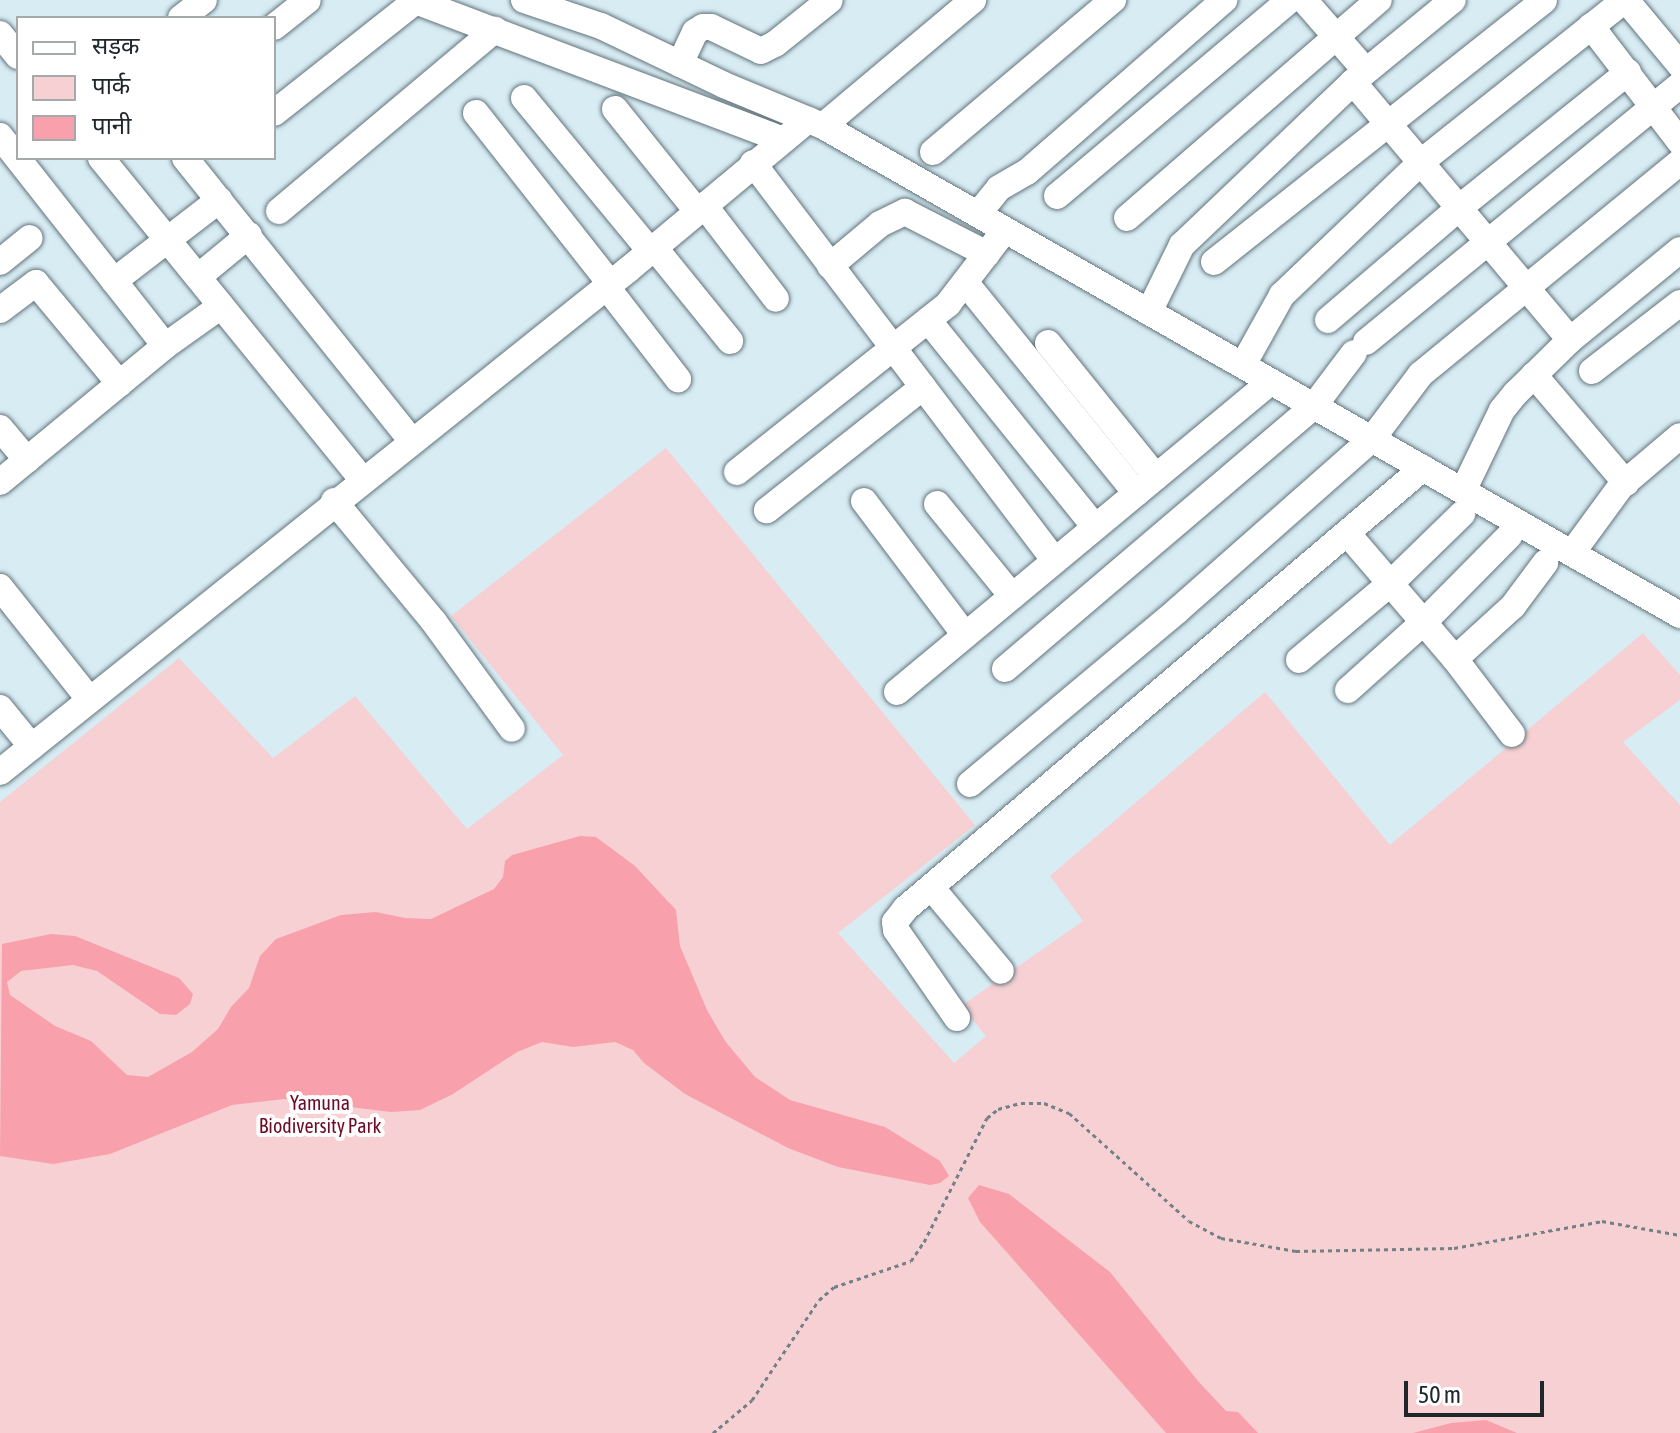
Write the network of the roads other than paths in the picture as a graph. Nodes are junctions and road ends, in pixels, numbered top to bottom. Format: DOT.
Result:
graph roads {
  1 [pos="204,0"];
  2 [pos="308,0"];
  3 [pos="524,0"];
  4 [pos="830,0"];
  5 [pos="1113,0"];
  6 [pos="1224,0"];
  7 [pos="1290,0"];
  8 [pos="1304,0"];
  9 [pos="1379,0"];
  10 [pos="1453,0"];
  11 [pos="1544,0"];
  12 [pos="1625,0"];
  13 [pos="415,1"];
  14 [pos="971,1"];
  15 [pos="184,16"];
  16 [pos="276,25"];
  17 [pos="1591,26"];
  18 [pos="495,30"];
  19 [pos="0,34"];
  20 [pos="1336,37"];
  21 [pos="16,54"];
  22 [pos="680,64"];
  23 [pos="1680,65"];
  24 [pos="1628,72"];
  25 [pos="1360,77"];
  26 [pos="1680,85"];
  27 [pos="524,98"];
  28 [pos="1654,105"];
  29 [pos="615,109"];
  30 [pos="276,111"];
  31 [pos="476,113"];
  32 [pos="816,123"];
  33 [pos="1388,124"];
  34 [pos="0,136"];
  35 [pos="783,140"];
  36 [pos="1680,142"];
  37 [pos="933,152"];
  38 [pos="16,156"];
  39 [pos="19,160"];
  40 [pos="103,160"];
  41 [pos="187,160"];
  42 [pos="1421,162"];
  43 [pos="1680,162"];
  44 [pos="753,163"];
  45 [pos="1057,196"];
  46 [pos="219,200"];
  47 [pos="701,208"];
  48 [pos="1459,208"];
  49 [pos="279,211"];
  50 [pos="978,214"];
  51 [pos="1127,218"];
  52 [pos="1005,230"];
  53 [pos="249,235"];
  54 [pos="30,238"];
  55 [pos="167,239"];
  56 [pos="1488,241"];
  57 [pos="652,249"];
  58 [pos="1680,250"];
  59 [pos="987,254"];
  60 [pos="0,262"];
  61 [pos="1214,262"];
  62 [pos="830,266"];
  63 [pos="198,277"];
  64 [pos="114,281"];
  65 [pos="965,282"];
  66 [pos="608,284"];
  67 [pos="1526,287"];
  68 [pos="776,299"];
  69 [pos="1680,303"];
  70 [pos="221,306"];
  71 [pos="0,310"];
  72 [pos="1149,312"];
  73 [pos="928,320"];
  74 [pos="1328,320"];
  75 [pos="1570,340"];
  76 [pos="730,341"];
  77 [pos="1048,343"];
  78 [pos="165,346"];
  79 [pos="894,350"];
  80 [pos="1243,365"];
  81 [pos="1592,371"];
  82 [pos="1534,375"];
  83 [pos="678,379"];
  84 [pos="1271,382"];
  85 [pos="120,384"];
  86 [pos="923,387"];
  87 [pos="1314,406"];
  88 [pos="0,428"];
  89 [pos="1680,436"];
  90 [pos="1372,439"];
  91 [pos="411,440"];
  92 [pos="27,460"];
  93 [pos="1423,468"];
  94 [pos="737,472"];
  95 [pos="362,479"];
  96 [pos="0,482"];
  97 [pos="1146,485"];
  98 [pos="1621,488"];
  99 [pos="334,501"];
  100 [pos="864,501"];
  101 [pos="1463,503"];
  102 [pos="937,504"];
  103 [pos="767,510"];
  104 [pos="1095,527"];
  105 [pos="1347,533"];
  106 [pos="1509,536"];
  107 [pos="1572,553"];
  108 [pos="1055,561"];
  109 [pos="1545,563"];
  110 [pos="1392,582"];
  111 [pos="0,587"];
  112 [pos="1012,596"];
  113 [pos="1680,615"];
  114 [pos="1425,621"];
  115 [pos="965,635"];
  116 [pos="1455,659"];
  117 [pos="1299,660"];
  118 [pos="1005,669"];
  119 [pos="1348,690"];
  120 [pos="897,692"];
  121 [pos="89,699"];
  122 [pos="0,708"];
  123 [pos="512,729"];
  124 [pos="1512,734"];
  125 [pos="32,747"];
  126 [pos="0,772"];
  127 [pos="970,784"];
  128 [pos="931,887"];
  129 [pos="1001,971"];
  130 [pos="957,1018"];
  1 -- 15 [label="street"];
  2 -- 16 [label="street"];
  3 -- 22 [label="street"];
  4 -- 22 [label="street"];
  5 -- 37 [label="street"];
  6 -- 50 [label="street"];
  7 -- 45 [label="street"];
  8 -- 20 [label="street"];
  9 -- 20 [label="street"];
  10 -- 25 [label="street"];
  11 -- 33 [label="street"];
  12 -- 17 [label="street"];
  12 -- 23 [label="street"];
  13 -- 18 [label="street"];
  13 -- 30 [label="street"];
  14 -- 32 [label="street"];
  17 -- 24 [label="street"];
  17 -- 42 [label="street"];
  18 -- 35 [label="street"];
  18 -- 49 [label="street"];
  19 -- 21 [label="street"];
  20 -- 25 [label="street"];
  20 -- 51 [label="street"];
  22 -- 32 [label="street"];
  24 -- 28 [label="street"];
  24 -- 48 [label="street"];
  25 -- 33 [label="street"];
  25 -- 72 [label="street"];
  26 -- 28 [label="street"];
  27 -- 57 [label="street"];
  28 -- 36 [label="street"];
  28 -- 56 [label="street"];
  29 -- 47 [label="street"];
  31 -- 66 [label="street"];
  32 -- 35 [label="street"];
  32 -- 50 [label="street"];
  33 -- 42 [label="street"];
  33 -- 61 [label="street"];
  34 -- 38 [label="street"];
  35 -- 44 [label="street"];
  39 -- 64 [label="street"];
  40 -- 55 [label="street"];
  41 -- 46 [label="street"];
  42 -- 48 [label="street"];
  42 -- 80 [label="street"];
  43 -- 67 [label="street"];
  44 -- 47 [label="street"];
  44 -- 62 [label="street"];
  46 -- 53 [label="street"];
  46 -- 55 [label="street"];
  47 -- 57 [label="street"];
  47 -- 68 [label="street"];
  48 -- 56 [label="street"];
  48 -- 74 [label="street"];
  50 -- 52 [label="street"];
  52 -- 59 [label="street"];
  52 -- 72 [label="street"];
  53 -- 63 [label="street"];
  53 -- 91 [label="street"];
  54 -- 60 [label="street"];
  55 -- 63 [label="street"];
  55 -- 64 [label="street"];
  56 -- 67 [label="street"];
  56 -- 87 [label="street"];
  57 -- 66 [label="street"];
  57 -- 76 [label="street"];
  58 -- 75 [label="street"];
  59 -- 62 [label="street"];
  59 -- 65 [label="street"];
  62 -- 79 [label="street"];
  63 -- 70 [label="street"];
  64 -- 78 [label="street"];
  65 -- 73 [label="street"];
  65 -- 97 [label="street"];
  66 -- 83 [label="street"];
  66 -- 91 [label="street"];
  67 -- 75 [label="street"];
  67 -- 90 [label="street"];
  69 -- 81 [label="street"];
  70 -- 78 [label="street"];
  70 -- 95 [label="street"];
  71 -- 85 [label="street"];
  72 -- 80 [label="street"];
  73 -- 79 [label="street"];
  73 -- 104 [label="street"];
  75 -- 82 [label="street"];
  77 -- 97 [label="street"];
  78 -- 85 [label="street"];
  79 -- 86 [label="street"];
  79 -- 94 [label="street"];
  80 -- 84 [label="street"];
  82 -- 98 [label="street"];
  82 -- 101 [label="street"];
  84 -- 87 [label="street"];
  84 -- 97 [label="street"];
  85 -- 92 [label="street"];
  86 -- 103 [label="street"];
  86 -- 108 [label="street"];
  87 -- 90 [label="street"];
  87 -- 118 [label="street"];
  88 -- 92 [label="street"];
  89 -- 98 [label="street"];
  90 -- 93 [label="street"];
  90 -- 127 [label="street"];
  91 -- 95 [label="street"];
  92 -- 96 [label="street"];
  93 -- 101 [label="street"];
  93 -- 105 [label="street"];
  95 -- 99 [label="street"];
  97 -- 104 [label="street"];
  98 -- 107 [label="street"];
  99 -- 121 [label="street"];
  99 -- 123 [label="street"];
  100 -- 115 [label="street"];
  101 -- 107 [label="street"];
  101 -- 110 [label="street"];
  102 -- 112 [label="street"];
  104 -- 108 [label="street"];
  105 -- 110 [label="street"];
  105 -- 128 [label="street"];
  106 -- 114 [label="street"];
  107 -- 113 [label="street"];
  108 -- 112 [label="street"];
  109 -- 116 [label="street"];
  110 -- 114 [label="street"];
  110 -- 117 [label="street"];
  111 -- 121 [label="street"];
  112 -- 115 [label="street"];
  114 -- 116 [label="street"];
  114 -- 119 [label="street"];
  115 -- 120 [label="street"];
  116 -- 124 [label="street"];
  121 -- 125 [label="street"];
  122 -- 125 [label="street"];
  125 -- 126 [label="street"];
  128 -- 129 [label="street"];
  128 -- 130 [label="street"];
}
